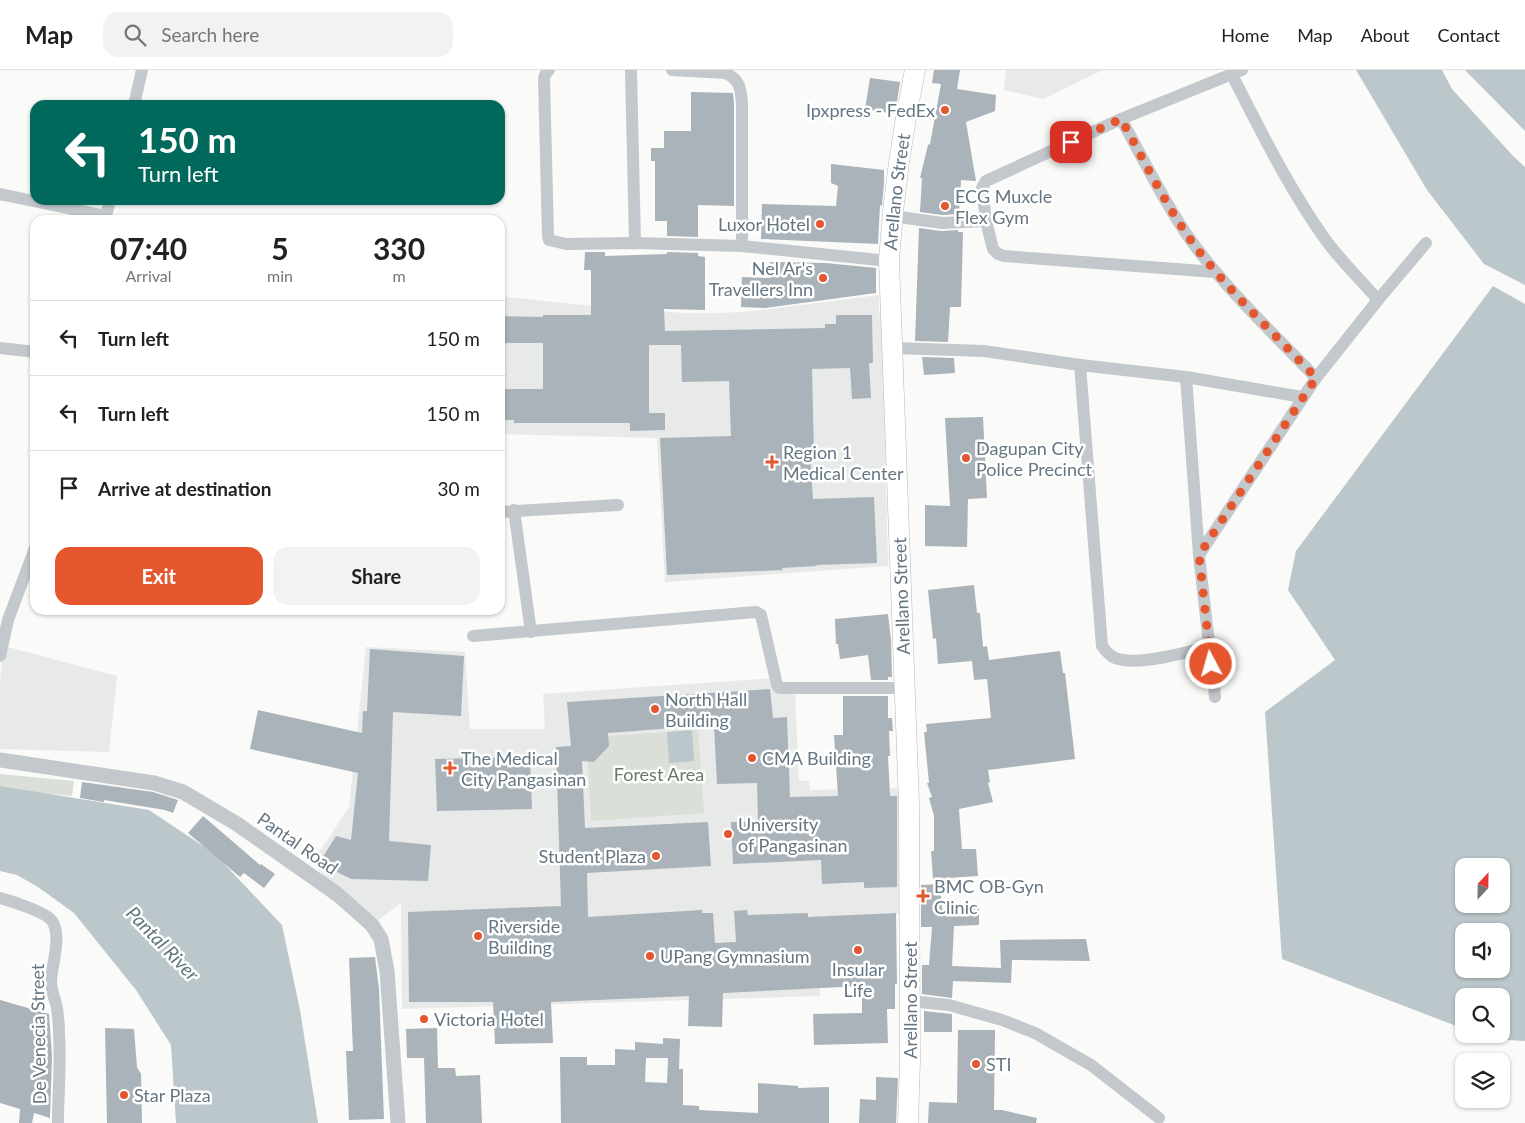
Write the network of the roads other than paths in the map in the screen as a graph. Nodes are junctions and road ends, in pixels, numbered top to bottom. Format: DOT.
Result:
graph roads {
  1 [pos="142,70"];
  2 [pos="549,70"];
  3 [pos="631,70"];
  4 [pos="672,70"];
  5 [pos="915,70"];
  6 [pos="1237,72"];
  7 [pos="135,100"];
  8 [pos="1121,119"];
  9 [pos="0,194"];
  10 [pos="30,201"];
  11 [pos="48,205"];
  12 [pos="92,215"];
  13 [pos="892,216"];
  14 [pos="986,220"];
  15 [pos="635,243"];
  16 [pos="1426,243"];
  17 [pos="742,246"];
  18 [pos="889,261"];
  19 [pos="1215,272"];
  20 [pos="1378,300"];
  21 [pos="0,348"];
  22 [pos="893,348"];
  23 [pos="30,351"];
  24 [pos="1080,365"];
  25 [pos="1186,377"];
  26 [pos="1316,378"];
  27 [pos="1302,397"];
  28 [pos="618,505"];
  29 [pos="514,510"];
  30 [pos="505,511"];
  31 [pos="1199,555"];
  32 [pos="30,561"];
  33 [pos="531,632"];
  34 [pos="473,636"];
  35 [pos="1209,647"];
  36 [pos="0,656"];
  37 [pos="904,688"];
  38 [pos="1215,697"];
  39 [pos="0,760"];
  40 [pos="0,898"];
  41 [pos="910,1001"];
  42 [pos="1159,1118"];
  43 [pos="58,1123"];
  44 [pos="398,1123"];
  45 [pos="908,1123"];
  1 -- 7 [label="street"];
  2 -- 15 [label="street"];
  3 -- 15 [label="street"];
  4 -- 17 [label="street"];
  5 -- 13 [label="highway, Arellano Street"];
  6 -- 8 [label="street"];
  6 -- 20 [label="street"];
  8 -- 14 [label="street"];
  8 -- 19 [label="street"];
  9 -- 10 [label="street"];
  11 -- 12 [label="street"];
  13 -- 14 [label="street"];
  13 -- 18 [label="highway, Arellano Street"];
  14 -- 19 [label="street"];
  15 -- 17 [label="street"];
  16 -- 20 [label="street"];
  17 -- 18 [label="street"];
  18 -- 22 [label="highway, Arellano Street"];
  19 -- 26 [label="street"];
  20 -- 26 [label="street"];
  21 -- 23 [label="street"];
  22 -- 24 [label="street"];
  22 -- 37 [label="highway, Arellano Street"];
  24 -- 25 [label="street"];
  24 -- 35 [label="street"];
  25 -- 27 [label="street"];
  25 -- 31 [label="street"];
  26 -- 27 [label="street"];
  27 -- 31 [label="street"];
  28 -- 29 [label="street"];
  29 -- 30 [label="street"];
  29 -- 33 [label="street"];
  31 -- 35 [label="street"];
  32 -- 36 [label="street"];
  33 -- 34 [label="street"];
  33 -- 37 [label="street"];
  35 -- 38 [label="street"];
  37 -- 41 [label="highway, Arellano Street"];
  39 -- 44 [label="street, Pantal Road"];
  40 -- 43 [label="street, De Venecia Street"];
  41 -- 42 [label="street"];
  41 -- 45 [label="highway, Arellano Street"];
}
